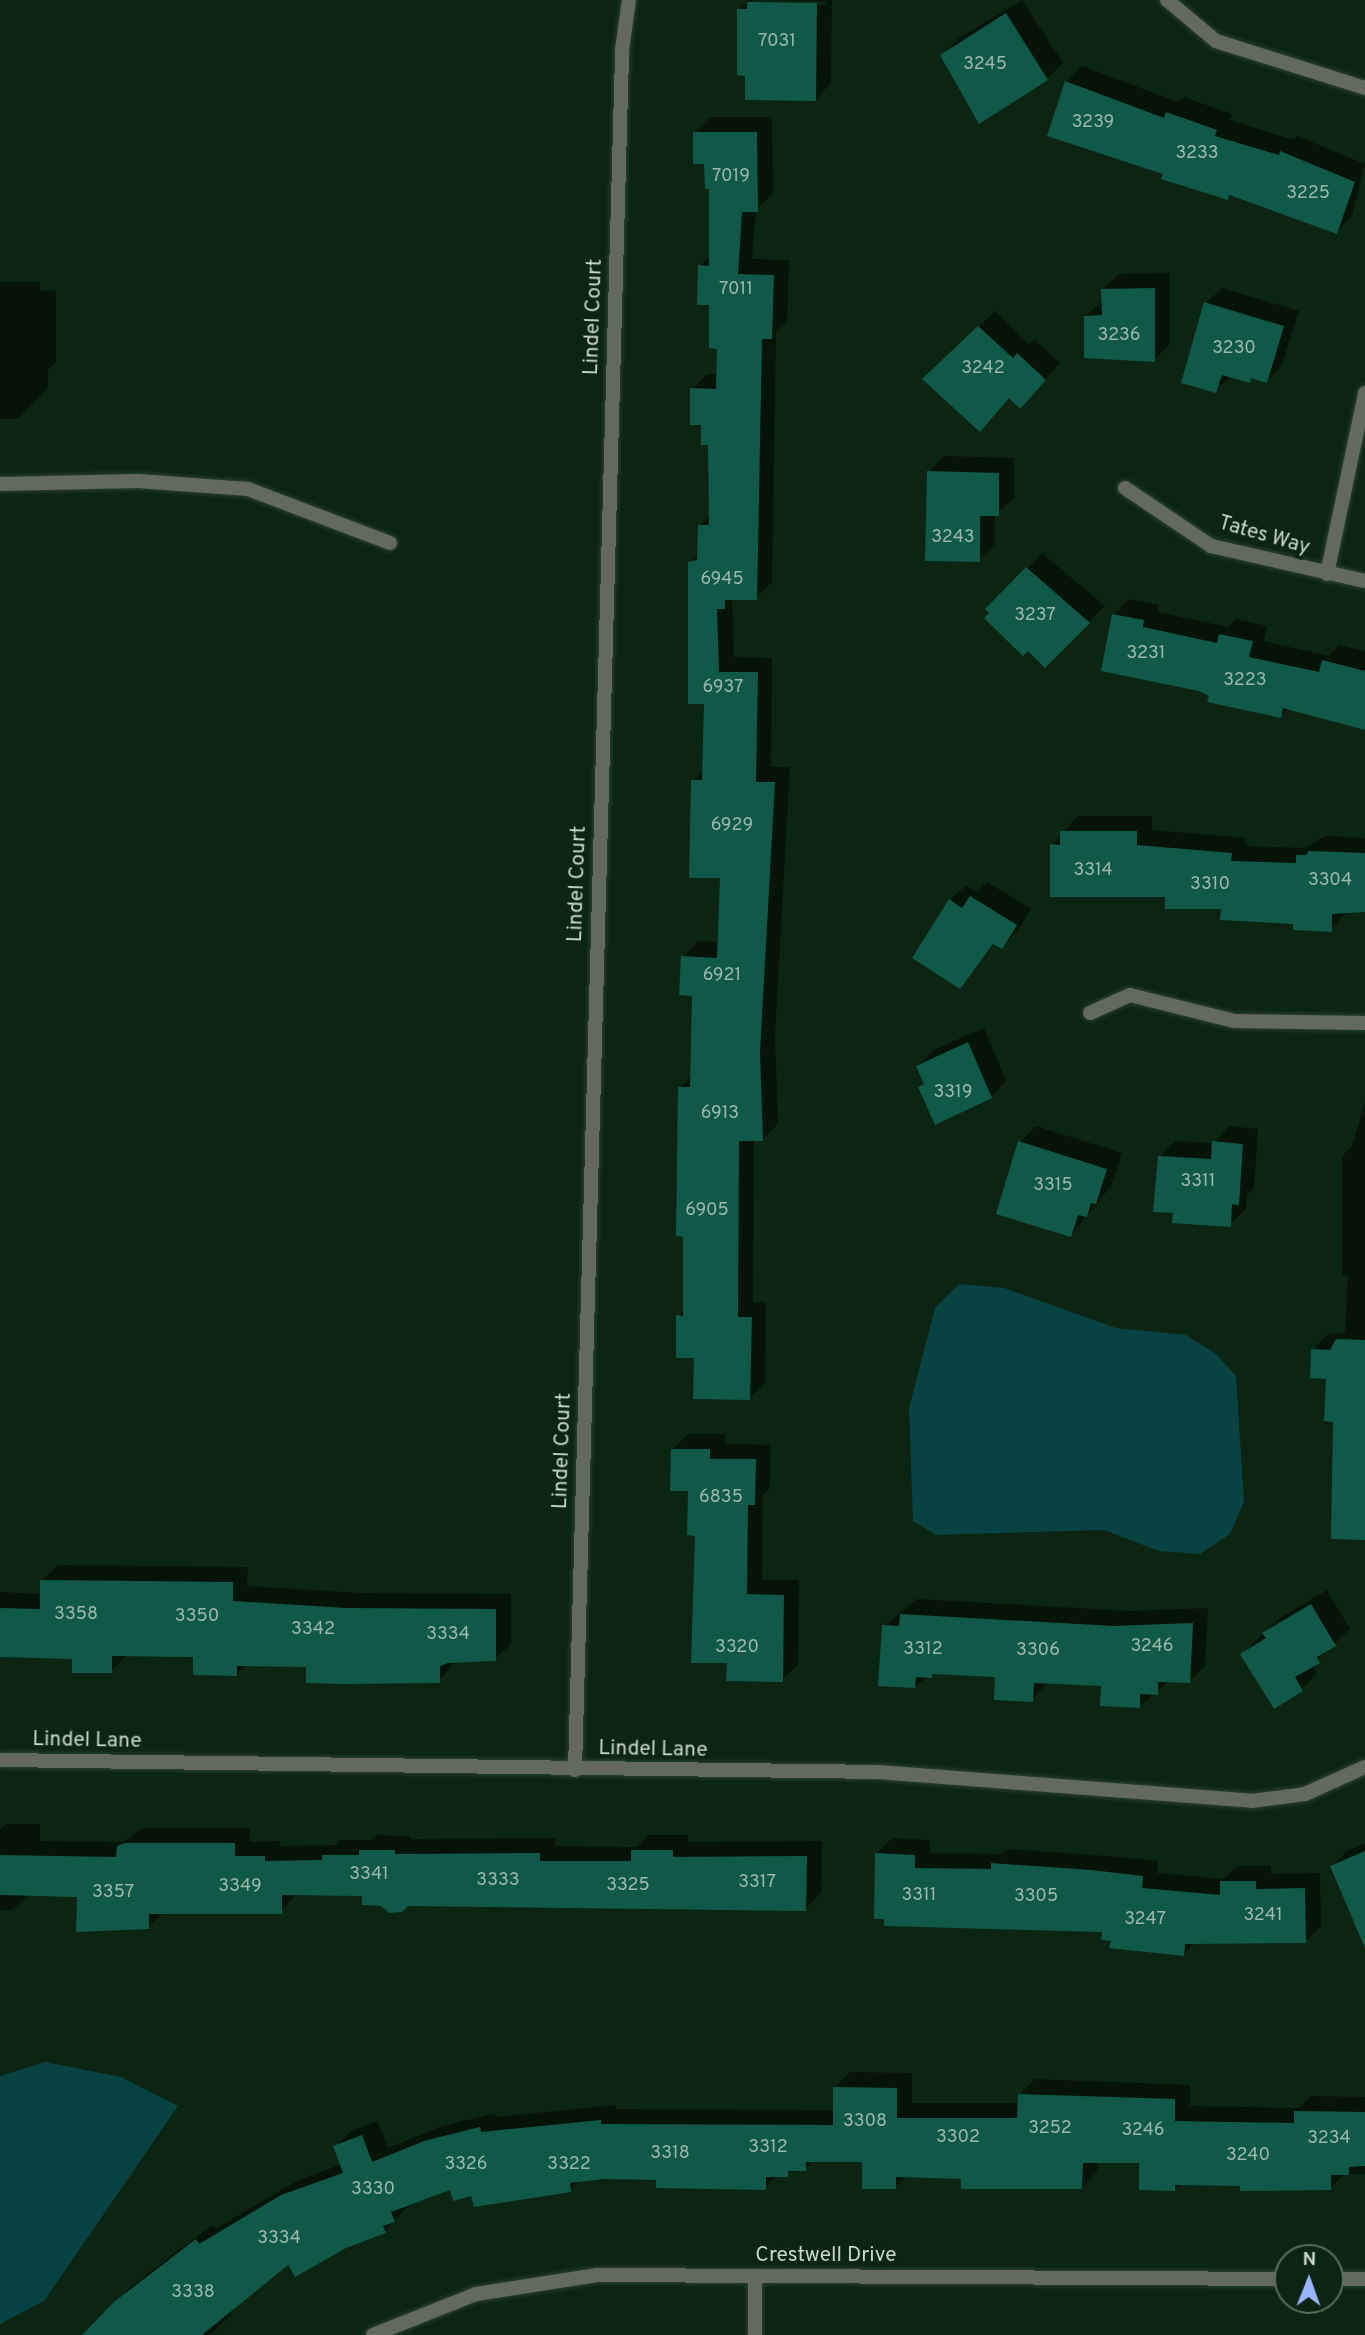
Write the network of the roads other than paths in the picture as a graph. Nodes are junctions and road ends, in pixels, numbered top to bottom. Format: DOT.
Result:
graph roads {
  1 [pos="629,0"];
  2 [pos="1167,0"];
  3 [pos="1365,88"];
  4 [pos="1365,393"];
  5 [pos="0,484"];
  6 [pos="1125,488"];
  7 [pos="390,543"];
  8 [pos="1327,574"];
  9 [pos="1365,581"];
  10 [pos="1090,1013"];
  11 [pos="1365,1023"];
  12 [pos="0,1760"];
  13 [pos="1365,1767"];
  14 [pos="575,1770"];
  15 [pos="755,2276"];
  16 [pos="1274,2279"];
  17 [pos="1344,2279"];
  18 [pos="1365,2279"];
  19 [pos="373,2335"];
  20 [pos="755,2335"];
  1 -- 14 [label="street, Lindel Court"];
  2 -- 3 [label="street"];
  4 -- 8 [label="street"];
  5 -- 7 [label="street"];
  6 -- 8 [label="street, Tates Way"];
  8 -- 9 [label="street, Tates Way"];
  10 -- 11 [label="street"];
  12 -- 14 [label="street, Lindel Lane"];
  13 -- 14 [label="street, Lindel Lane"];
  15 -- 16 [label="street, Crestwell Drive"];
  15 -- 19 [label="street, Crestwell Drive"];
  15 -- 20 [label="street"];
  17 -- 18 [label="street"];
}
